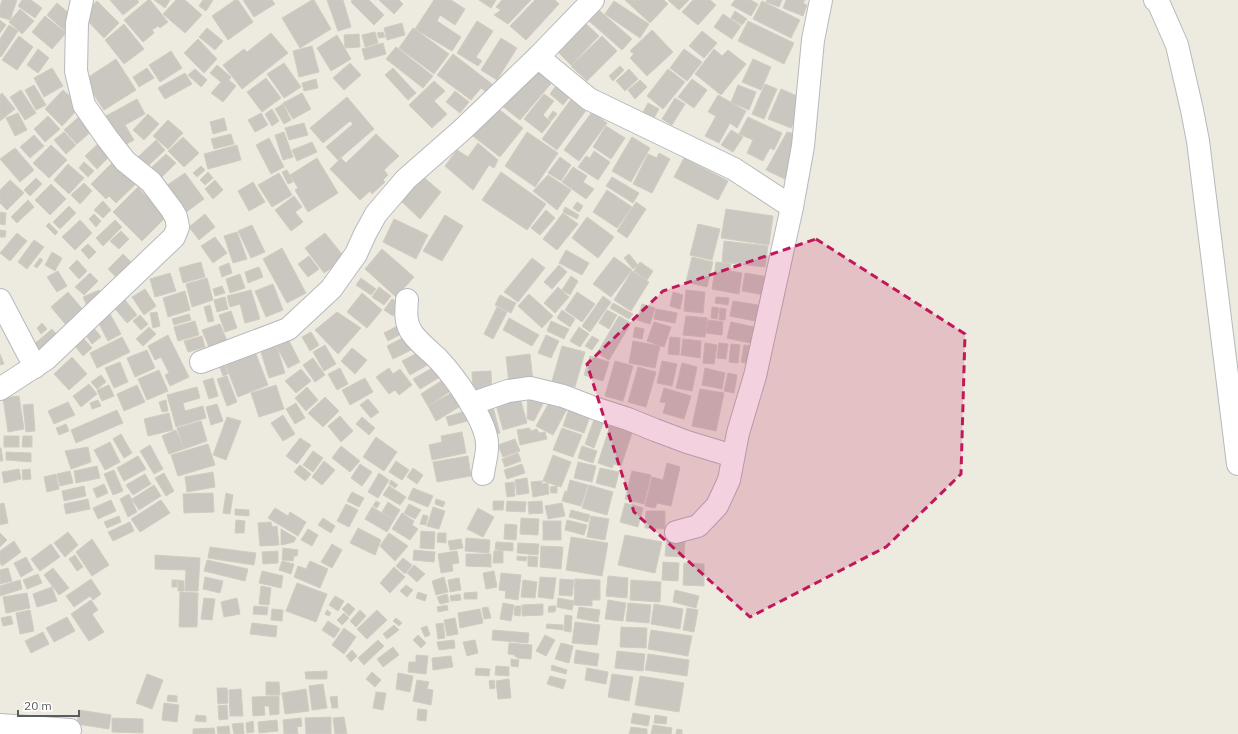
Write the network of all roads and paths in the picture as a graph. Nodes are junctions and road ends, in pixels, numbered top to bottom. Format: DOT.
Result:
graph roads {
  1 [pos="82,0"];
  2 [pos="593,0"];
  3 [pos="821,0"];
  4 [pos="1155,0"];
  5 [pos="538,57"];
  6 [pos="792,207"];
  7 [pos="0,300"];
  8 [pos="407,300"];
  9 [pos="201,362"];
  10 [pos="35,367"];
  11 [pos="0,389"];
  12 [pos="471,404"];
  13 [pos="733,456"];
  14 [pos="1238,464"];
  15 [pos="483,474"];
  16 [pos="676,532"];
  17 [pos="0,725"];
  18 [pos="70,730"];
  1 -- 10 [label="street"];
  2 -- 5 [label="street"];
  3 -- 6 [label="street"];
  4 -- 14 [label="street"];
  5 -- 6 [label="street"];
  5 -- 9 [label="street"];
  6 -- 13 [label="street"];
  7 -- 10 [label="street"];
  8 -- 12 [label="street"];
  10 -- 11 [label="street"];
  12 -- 13 [label="street"];
  12 -- 15 [label="street"];
  13 -- 16 [label="street"];
  17 -- 18 [label="street"];
}
